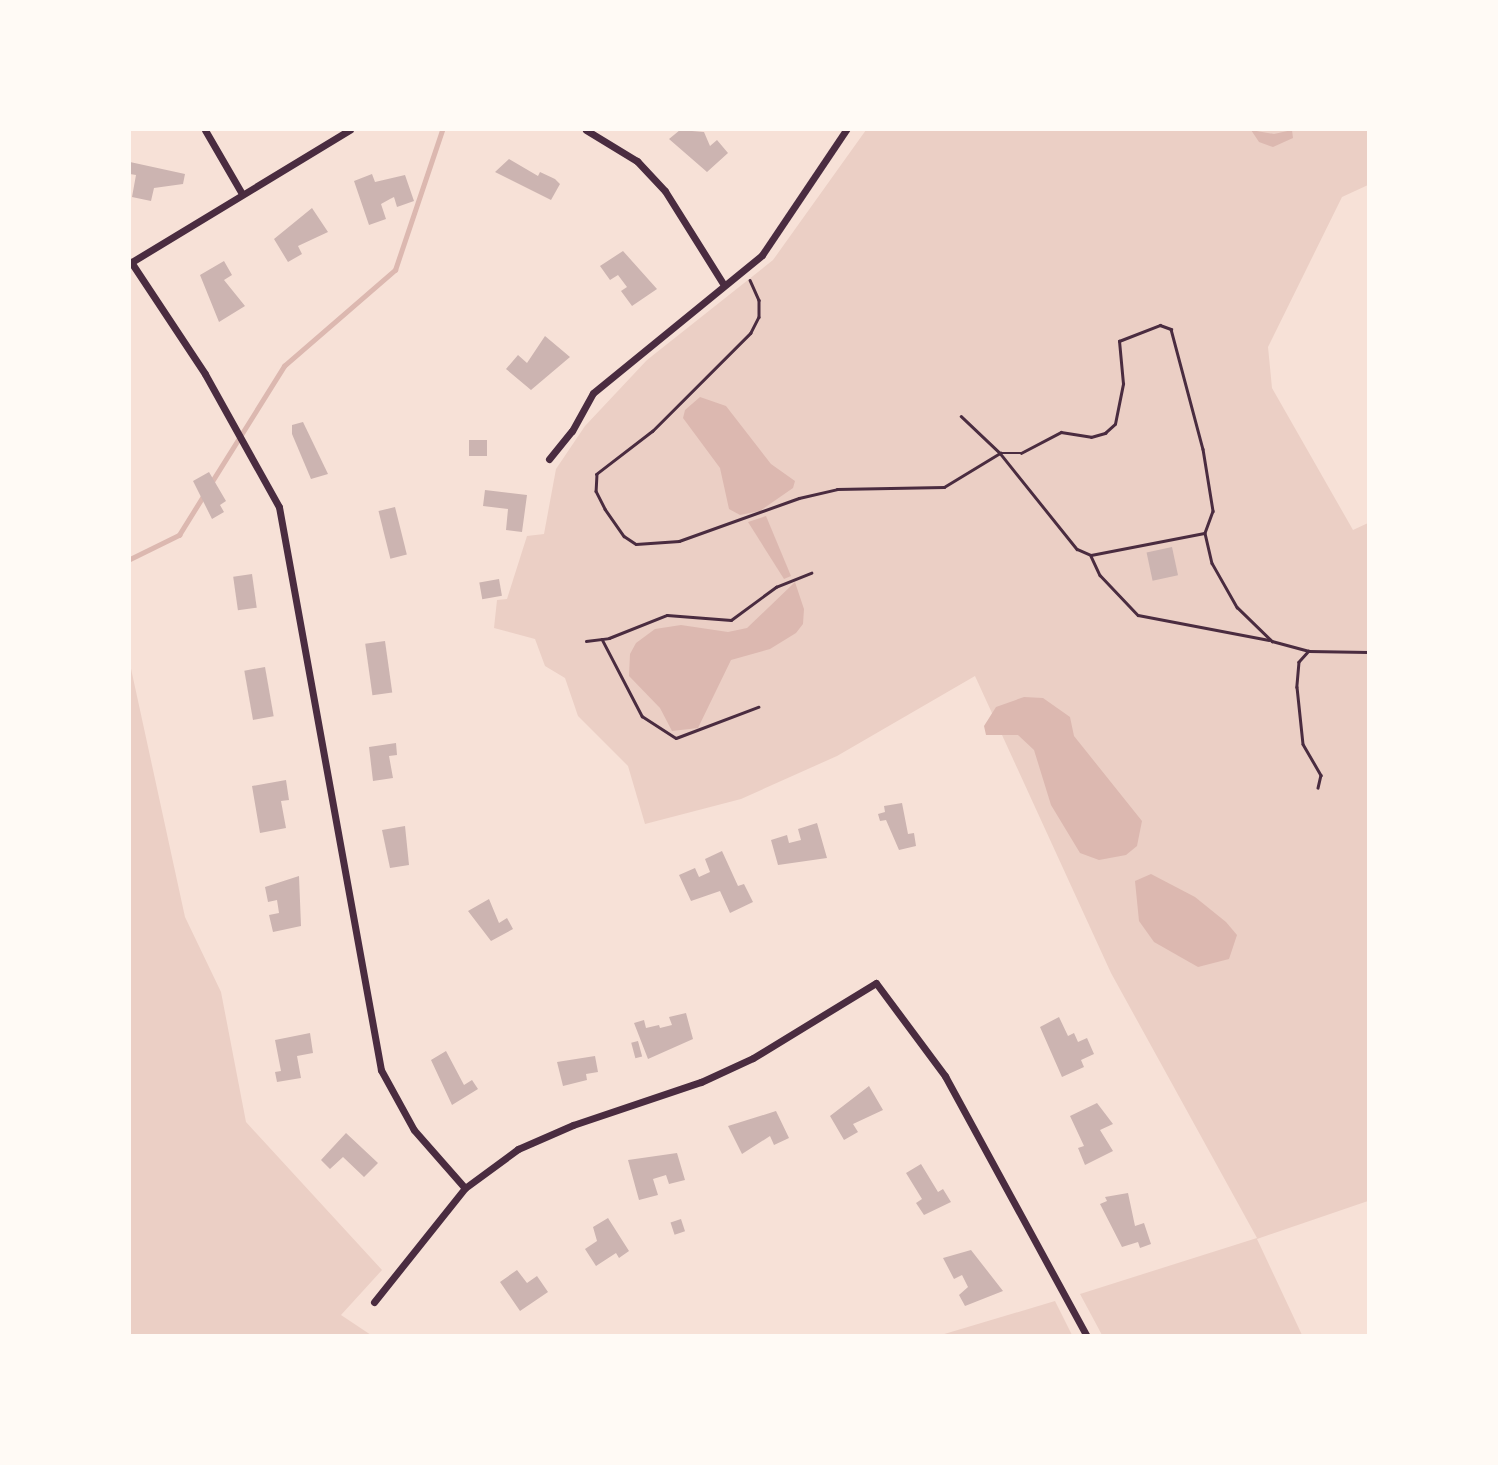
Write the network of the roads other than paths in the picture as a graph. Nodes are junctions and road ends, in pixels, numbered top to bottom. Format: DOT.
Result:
graph roads {
  1 [pos="205,130"];
  2 [pos="351,130"];
  3 [pos="586,130"];
  4 [pos="846,130"];
  5 [pos="241,192"];
  6 [pos="130,262"];
  7 [pos="724,285"];
  8 [pos="549,459"];
  9 [pos="465,1188"];
  10 [pos="374,1302"];
  11 [pos="1087,1335"];
  1 -- 5 [label="street"];
  2 -- 5 [label="street"];
  3 -- 7 [label="street"];
  4 -- 7 [label="street"];
  5 -- 6 [label="street"];
  6 -- 9 [label="street"];
  7 -- 8 [label="street"];
  9 -- 10 [label="street"];
  9 -- 11 [label="street"];
}
